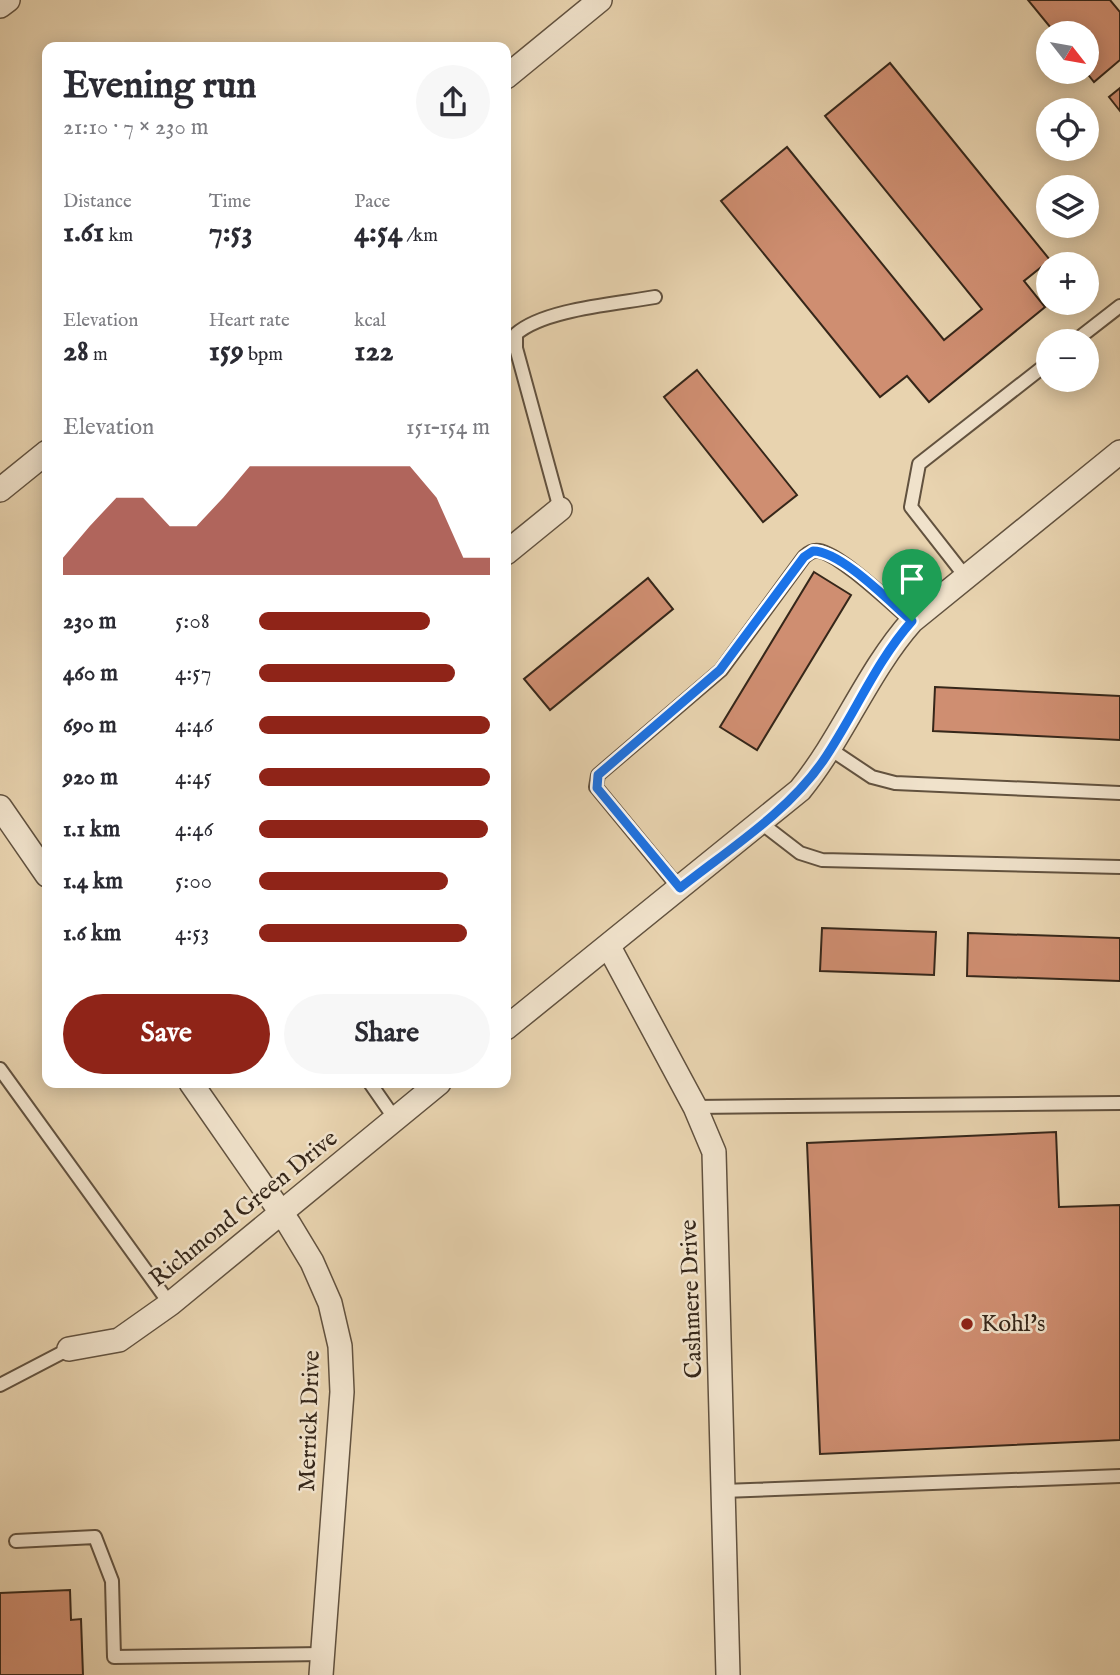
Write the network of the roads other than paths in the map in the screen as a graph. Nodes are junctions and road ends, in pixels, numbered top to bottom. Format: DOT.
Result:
graph roads {
  1 [pos="8,0"];
  2 [pos="600,0"];
  3 [pos="0,6"];
  4 [pos="511,73"];
  5 [pos="655,297"];
  6 [pos="1120,306"];
  7 [pos="1090,329"];
  8 [pos="1036,372"];
  9 [pos="1120,452"];
  10 [pos="42,456"];
  11 [pos="0,490"];
  12 [pos="559,509"];
  13 [pos="511,549"];
  14 [pos="965,576"];
  15 [pos="912,621"];
  16 [pos="830,750"];
  17 [pos="1120,793"];
  18 [pos="0,807"];
  19 [pos="761,823"];
  20 [pos="1120,867"];
  21 [pos="42,868"];
  22 [pos="680,888"];
  23 [pos="609,947"];
  24 [pos="511,1024"];
  25 [pos="0,1069"];
  26 [pos="194,1088"];
  27 [pos="373,1088"];
  28 [pos="433,1088"];
  29 [pos="1120,1103"];
  30 [pos="695,1107"];
  31 [pos="395,1119"];
  32 [pos="280,1214"];
  33 [pos="170,1304"];
  34 [pos="69,1349"];
  35 [pos="0,1385"];
  36 [pos="1120,1476"];
  37 [pos="723,1491"];
  38 [pos="16,1541"];
  39 [pos="321,1665"];
  40 [pos="729,1675"];
  1 -- 3 [label="street"];
  2 -- 4 [label="street"];
  5 -- 12 [label="lane"];
  6 -- 7 [label="lane"];
  8 -- 14 [label="lane"];
  9 -- 14 [label="street"];
  10 -- 11 [label="street"];
  12 -- 13 [label="street"];
  14 -- 15 [label="street"];
  15 -- 16 [label="street"];
  15 -- 22 [label="lane"];
  16 -- 17 [label="lane"];
  16 -- 19 [label="street"];
  18 -- 21 [label="street"];
  19 -- 20 [label="lane"];
  19 -- 22 [label="street"];
  22 -- 23 [label="street"];
  23 -- 24 [label="street"];
  23 -- 30 [label="street, Cashmere Drive"];
  25 -- 33 [label="lane"];
  26 -- 32 [label="street, Merrick Drive"];
  27 -- 31 [label="lane"];
  28 -- 31 [label="street, Richmond Green Drive"];
  29 -- 30 [label="lane"];
  30 -- 37 [label="street, Cashmere Drive"];
  31 -- 32 [label="street, Richmond Green Drive"];
  32 -- 33 [label="street, Richmond Green Drive"];
  32 -- 39 [label="street, Merrick Drive"];
  33 -- 34 [label="street, Richmond Green Drive"];
  34 -- 35 [label="lane"];
  36 -- 37 [label="lane"];
  37 -- 40 [label="street, Cashmere Drive"];
  38 -- 39 [label="lane"];
}
